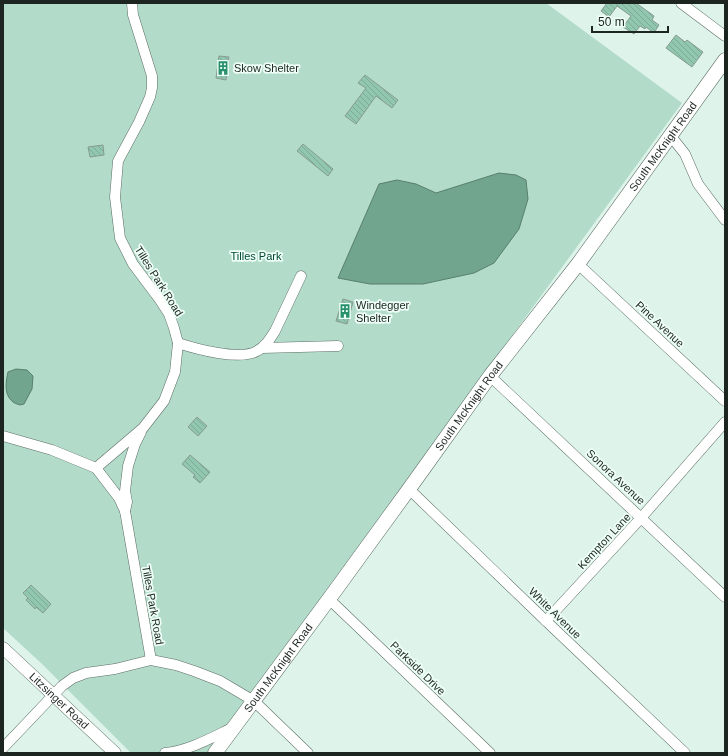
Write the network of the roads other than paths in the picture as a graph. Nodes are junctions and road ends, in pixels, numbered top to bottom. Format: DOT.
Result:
graph roads {
  1 [pos="132,3"];
  2 [pos="681,3"];
  3 [pos="725,36"];
  4 [pos="725,60"];
  5 [pos="670,135"];
  6 [pos="725,220"];
  7 [pos="578,264"];
  8 [pos="301,276"];
  9 [pos="178,343"];
  10 [pos="338,346"];
  11 [pos="262,348"];
  12 [pos="490,376"];
  13 [pos="725,401"];
  14 [pos="725,422"];
  15 [pos="143,428"];
  16 [pos="3,436"];
  17 [pos="96,468"];
  18 [pos="409,489"];
  19 [pos="125,511"];
  20 [pos="642,518"];
  21 [pos="725,597"];
  22 [pos="329,599"];
  23 [pos="546,621"];
  24 [pos="3,648"];
  25 [pos="151,660"];
  26 [pos="54,695"];
  27 [pos="254,701"];
  28 [pos="234,728"];
  29 [pos="3,748"];
  30 [pos="115,753"];
  31 [pos="165,753"];
  32 [pos="214,753"];
  33 [pos="308,753"];
  34 [pos="490,753"];
  35 [pos="685,753"];
  1 -- 9 [label="street, Tilles Park Road"];
  2 -- 3 [label="street"];
  4 -- 5 [label="main road, South McKnight Road"];
  5 -- 6 [label="street"];
  5 -- 7 [label="main road, South McKnight Road"];
  7 -- 12 [label="main road, South McKnight Road"];
  7 -- 13 [label="street, Pine Avenue"];
  8 -- 11 [label="street"];
  9 -- 11 [label="street"];
  9 -- 15 [label="street, Tilles Park Road"];
  10 -- 11 [label="street"];
  12 -- 18 [label="main road, South McKnight Road"];
  12 -- 20 [label="street, Sonora Avenue"];
  14 -- 20 [label="street, Kempton Lane"];
  15 -- 17 [label="street, Tilles Park Road"];
  15 -- 19 [label="street"];
  16 -- 17 [label="street"];
  17 -- 19 [label="street, Tilles Park Road"];
  18 -- 22 [label="main road, South McKnight Road"];
  18 -- 23 [label="street, White Avenue"];
  19 -- 25 [label="street, Tilles Park Road"];
  20 -- 21 [label="street, Sonora Avenue"];
  20 -- 23 [label="street, Kempton Lane"];
  22 -- 27 [label="main road, South McKnight Road"];
  22 -- 34 [label="street, Parkside Drive"];
  23 -- 35 [label="street, White Avenue"];
  24 -- 26 [label="street, Litzsinger Road"];
  25 -- 26 [label="street, Tilles Park Road"];
  25 -- 27 [label="street, Tilles Park Road"];
  26 -- 29 [label="street, Tilles Park Road"];
  26 -- 30 [label="street, Litzsinger Road"];
  27 -- 28 [label="main road, South McKnight Road"];
  27 -- 33 [label="street, Tilles Park Road"];
  28 -- 31 [label="street"];
  28 -- 32 [label="main road, South McKnight Road"];
}
